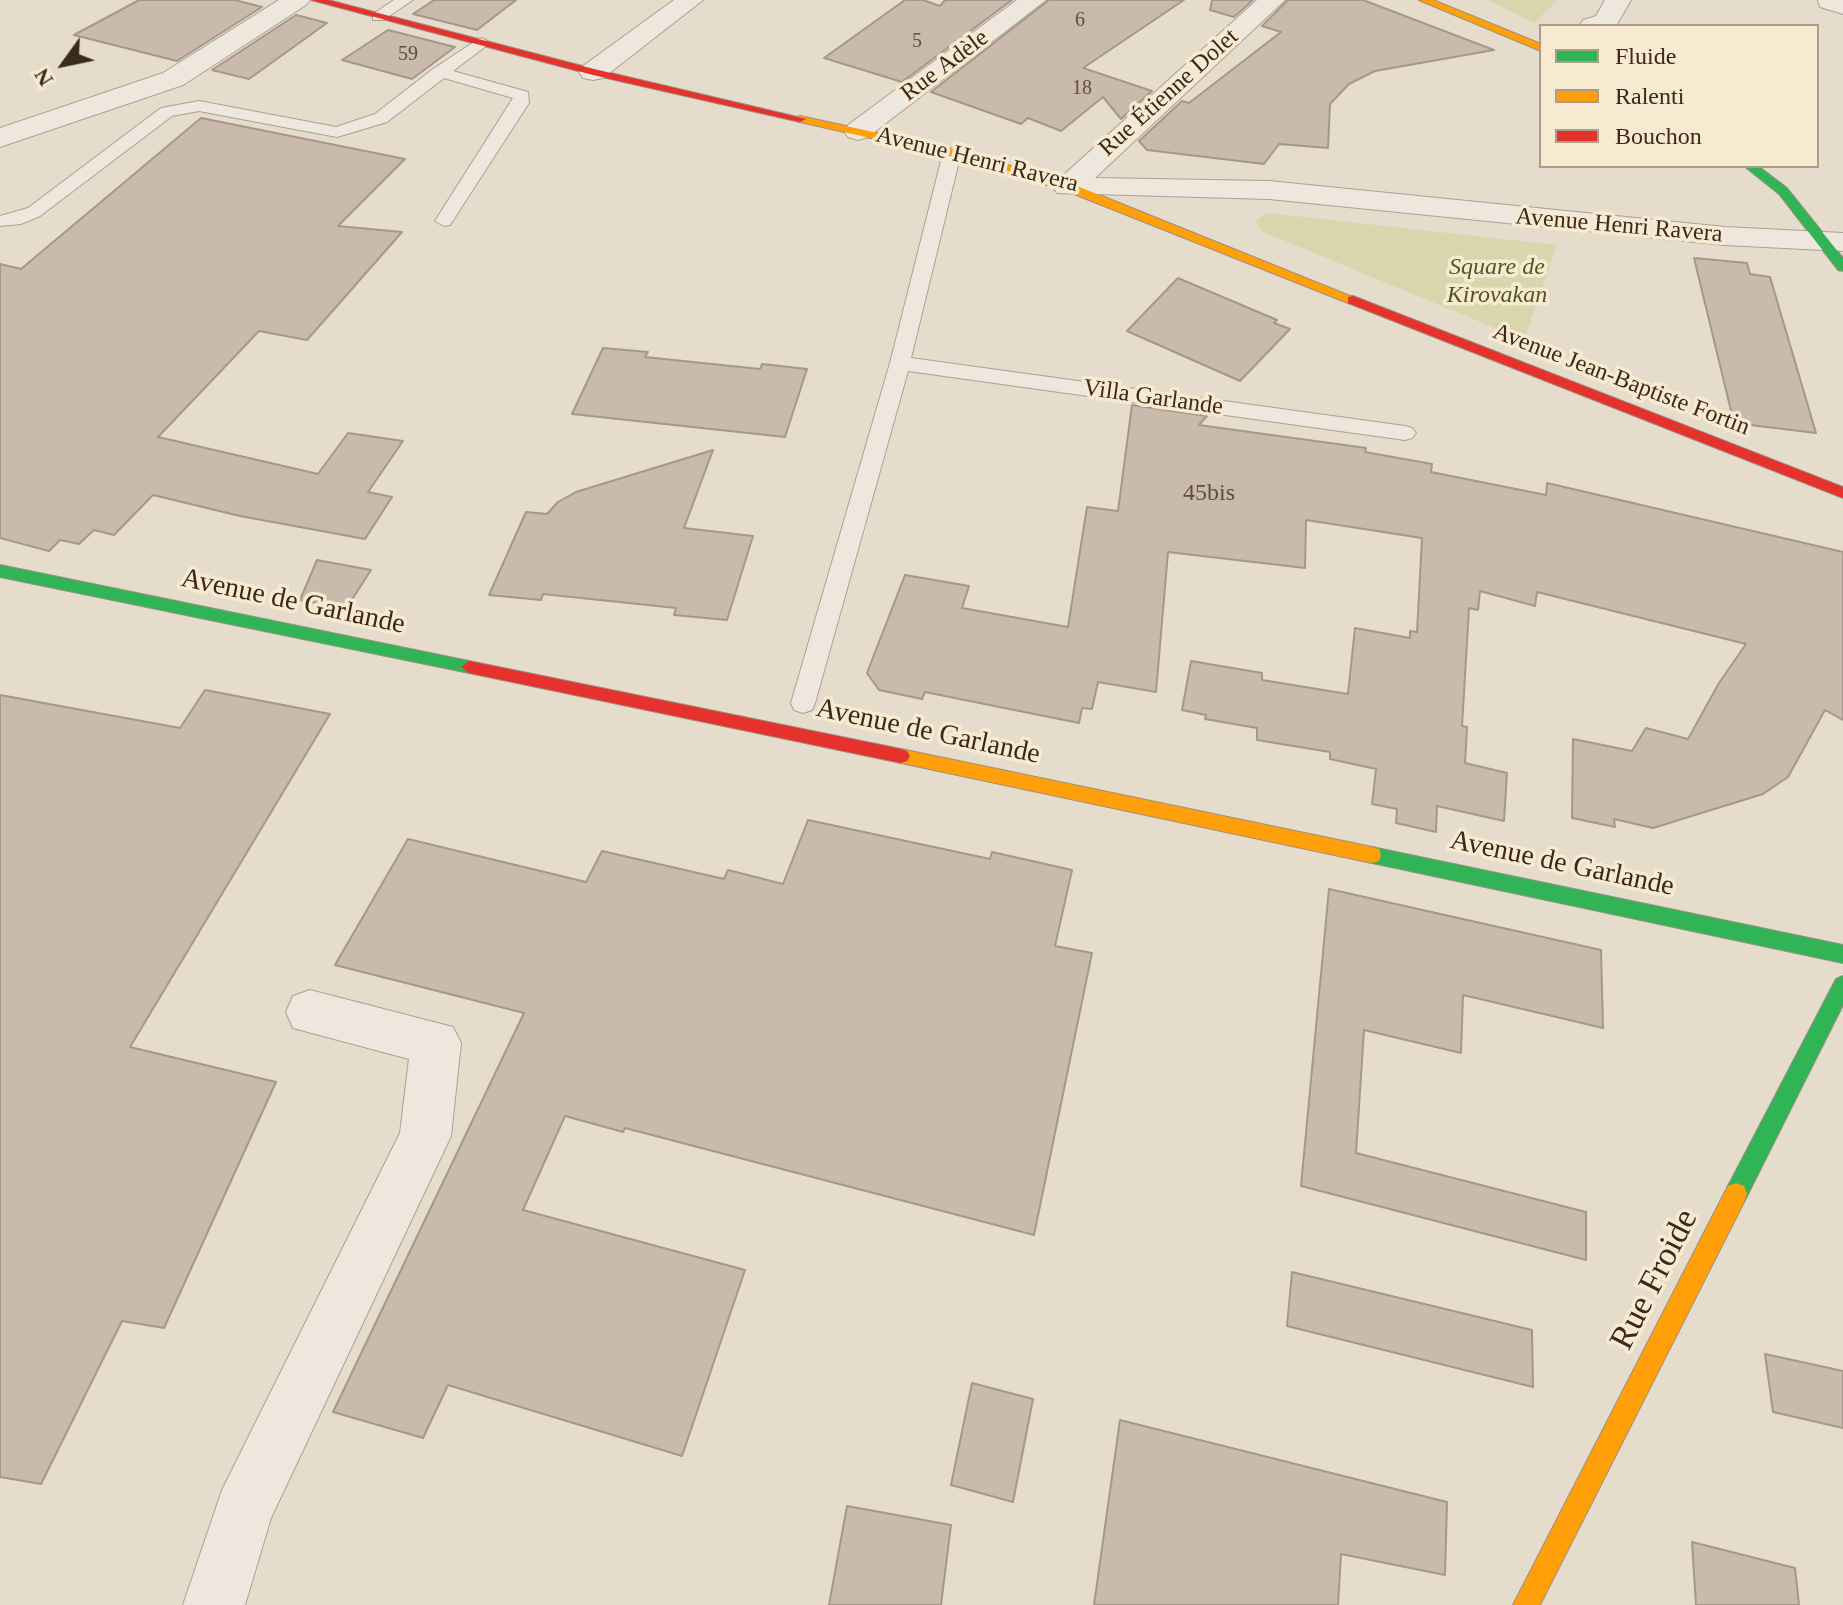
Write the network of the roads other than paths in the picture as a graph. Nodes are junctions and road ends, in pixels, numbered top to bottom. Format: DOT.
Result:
graph roads {
  1 [pos="297,0"];
  2 [pos="316,0"];
  3 [pos="405,0"];
  4 [pos="690,0"];
  5 [pos="1033,0"];
  6 [pos="1272,0"];
  7 [pos="1424,0"];
  8 [pos="1461,0"];
  9 [pos="378,17"];
  10 [pos="1539,37"];
  11 [pos="480,43"];
  12 [pos="1539,47"];
  13 [pos="439,72"];
  14 [pos="593,72"];
  15 [pos="858,131"];
  16 [pos="0,138"];
  17 [pos="952,153"];
  18 [pos="1753,168"];
  19 [pos="1068,187"];
  20 [pos="1211,191"];
  21 [pos="0,221"];
  22 [pos="444,221"];
  23 [pos="1188,235"];
  24 [pos="1837,250"];
  25 [pos="900,363"];
  26 [pos="1405,433"];
  27 [pos="1843,493"];
  28 [pos="0,571"];
  29 [pos="803,703"];
  30 [pos="1843,954"];
  31 [pos="1843,985"];
  32 [pos="310,1012"];
  33 [pos="214,1605"];
  34 [pos="1526,1605"];
  1 -- 16 [label="street"];
  2 -- 9 [label="street, Avenue Henri Ravera"];
  3 -- 9 [label="lane"];
  4 -- 14 [label="street"];
  5 -- 15 [label="street, Rue Adèle"];
  6 -- 19 [label="street, Rue Étienne Dolet"];
  7 -- 12 [label="street"];
  8 -- 10 [label="street"];
  9 -- 11 [label="street, Avenue Henri Ravera"];
  11 -- 13 [label="lane"];
  11 -- 14 [label="street, Avenue Henri Ravera"];
  13 -- 21 [label="lane"];
  13 -- 22 [label="lane"];
  14 -- 15 [label="street, Avenue Henri Ravera"];
  15 -- 17 [label="street, Avenue Henri Ravera"];
  17 -- 19 [label="street, Avenue Henri Ravera"];
  17 -- 25 [label="lane"];
  18 -- 24 [label="street"];
  19 -- 20 [label="street, Avenue Henri Ravera"];
  19 -- 23 [label="street, Avenue Jean-Baptiste Fortin"];
  20 -- 23 [label="street"];
  20 -- 24 [label="street, Avenue Henri Ravera"];
  23 -- 27 [label="street, Avenue Jean-Baptiste Fortin"];
  25 -- 26 [label="lane, Villa Garlande"];
  25 -- 29 [label="lane"];
  28 -- 30 [label="street, Avenue de Garlande"];
  31 -- 34 [label="street, Rue Froide"];
  32 -- 33 [label="street"];
}
